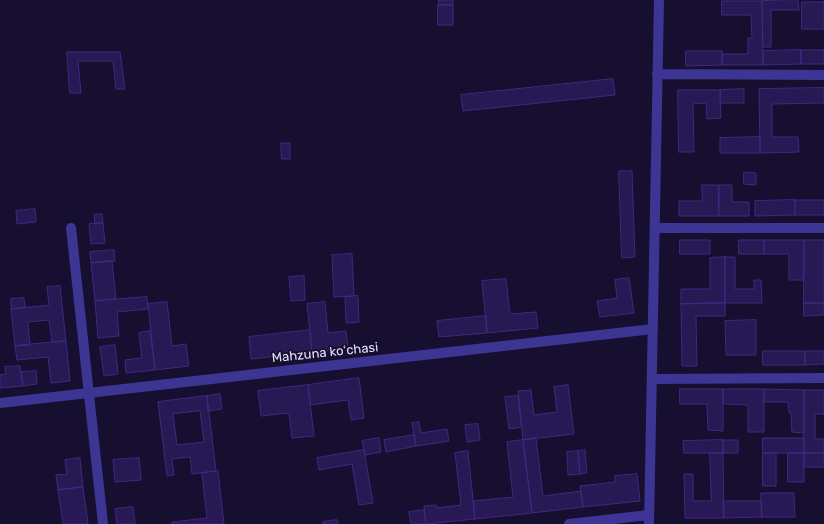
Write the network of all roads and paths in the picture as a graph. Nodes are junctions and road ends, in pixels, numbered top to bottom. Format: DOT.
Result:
graph roads {
  1 [pos="659,0"];
  2 [pos="657,74"];
  3 [pos="824,75"];
  4 [pos="71,228"];
  5 [pos="655,228"];
  6 [pos="824,228"];
  7 [pos="653,329"];
  8 [pos="824,378"];
  9 [pos="652,379"];
  10 [pos="89,393"];
  11 [pos="0,403"];
  12 [pos="649,520"];
  13 [pos="103,524"];
  14 [pos="569,524"];
  1 -- 2 [label="street"];
  2 -- 3 [label="street"];
  2 -- 5 [label="street"];
  4 -- 10 [label="street"];
  5 -- 6 [label="street"];
  5 -- 7 [label="street"];
  7 -- 9 [label="street"];
  7 -- 10 [label="street, Mahzuna koʻchasi"];
  8 -- 9 [label="street"];
  9 -- 12 [label="street"];
  10 -- 11 [label="street, Mahzuna koʻchasi"];
  10 -- 13 [label="street"];
  12 -- 14 [label="street"];
}
